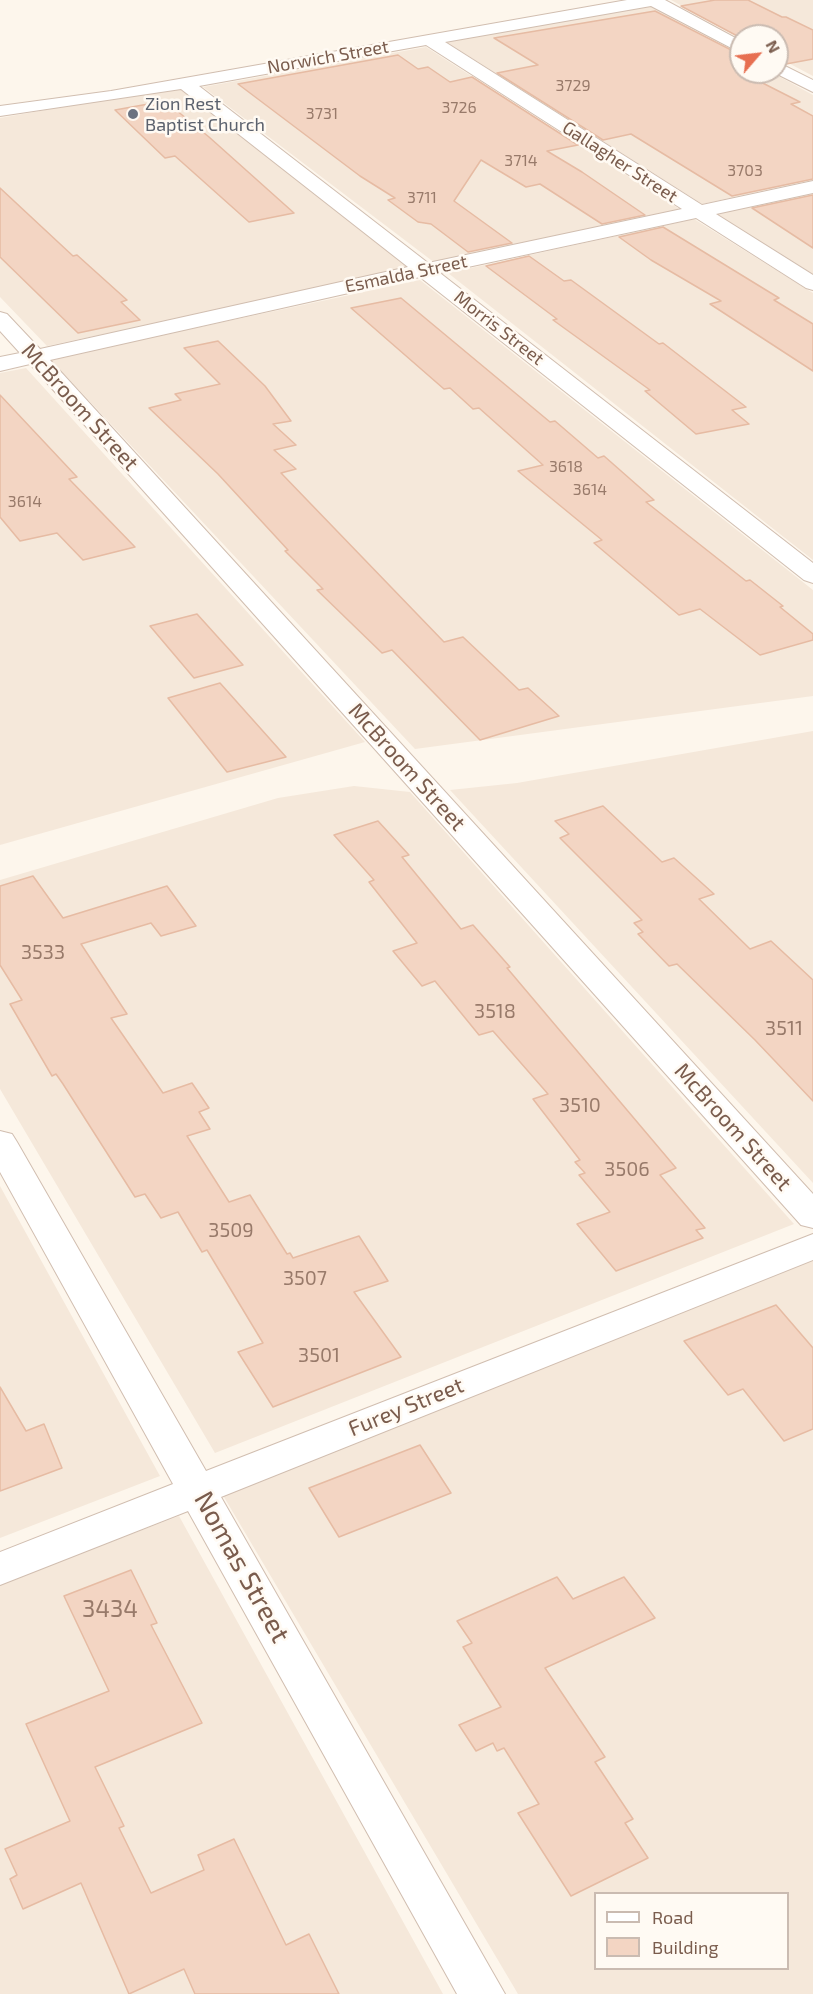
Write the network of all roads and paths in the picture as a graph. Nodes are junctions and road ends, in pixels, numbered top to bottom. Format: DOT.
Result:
graph roads {
  1 [pos="654,0"];
  2 [pos="428,39"];
  3 [pos="729,41"];
  4 [pos="789,74"];
  5 [pos="185,83"];
  6 [pos="813,87"];
  7 [pos="0,111"];
  8 [pos="813,187"];
  9 [pos="699,213"];
  10 [pos="424,270"];
  11 [pos="813,284"];
  12 [pos="0,318"];
  13 [pos="35,357"];
  14 [pos="0,364"];
  15 [pos="813,575"];
  16 [pos="0,1142"];
  17 [pos="813,1216"];
  18 [pos="813,1246"];
  19 [pos="198,1490"];
  20 [pos="0,1569"];
  21 [pos="482,1994"];
  1 -- 2 [label="street, Norwich Street"];
  1 -- 3 [label="street"];
  2 -- 5 [label="street, Norwich Street"];
  2 -- 9 [label="street, Gallagher Street"];
  4 -- 6 [label="street"];
  5 -- 7 [label="street, Norwich Street"];
  5 -- 10 [label="street, Morris Street"];
  8 -- 9 [label="street, Esmalda Street"];
  9 -- 10 [label="street, Esmalda Street"];
  9 -- 11 [label="street, Gallagher Street"];
  10 -- 13 [label="street, Esmalda Street"];
  10 -- 15 [label="street, Morris Street"];
  12 -- 13 [label="street, McBroom Street"];
  13 -- 14 [label="street, Esmalda Street"];
  13 -- 17 [label="street, McBroom Street"];
  16 -- 19 [label="street, Nomas Street"];
  18 -- 19 [label="street, Furey Street"];
  19 -- 20 [label="street, Furey Street"];
  19 -- 21 [label="street, Nomas Street"];
}
